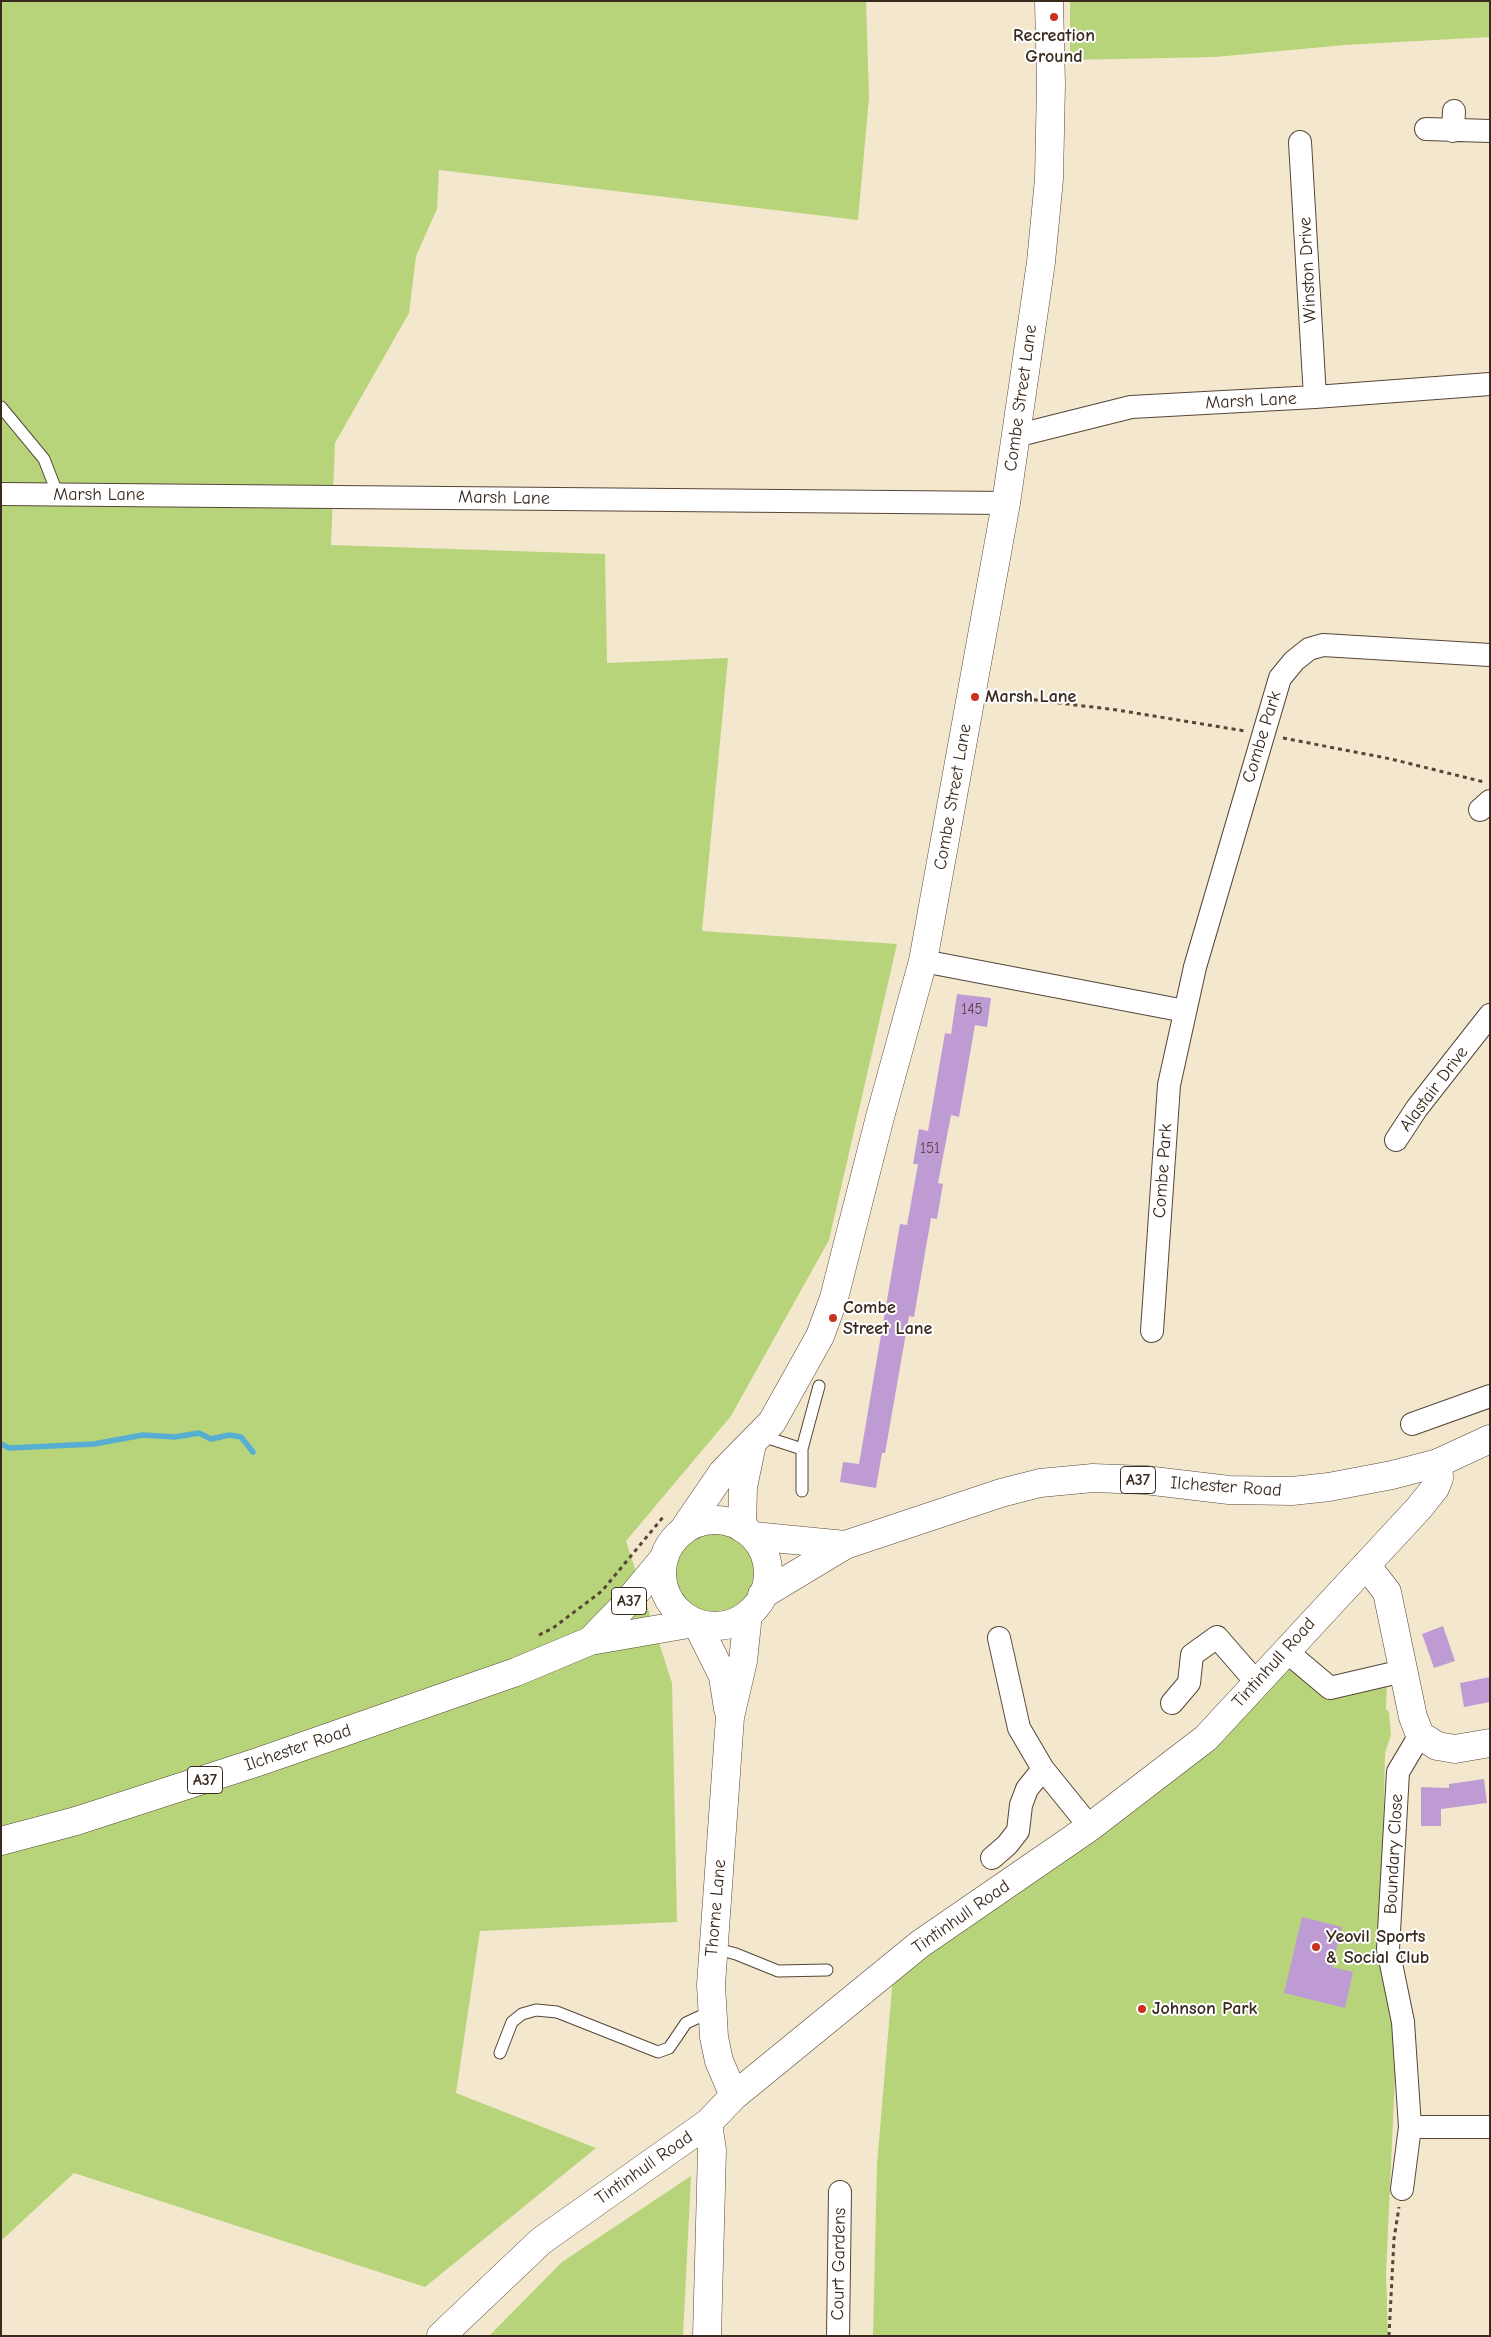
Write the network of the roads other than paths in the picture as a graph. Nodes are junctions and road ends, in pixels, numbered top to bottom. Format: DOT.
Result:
graph roads {
  1 [pos="1049,1"];
  2 [pos="1426,129"];
  3 [pos="1490,131"];
  4 [pos="1300,142"];
  5 [pos="1490,384"];
  6 [pos="1315,397"];
  7 [pos="1,407"];
  8 [pos="1015,431"];
  9 [pos="1,494"];
  10 [pos="58,495"];
  11 [pos="1006,503"];
  12 [pos="1490,655"];
  13 [pos="923,960"];
  14 [pos="1185,1012"];
  15 [pos="1490,1015"];
  16 [pos="1396,1140"];
  17 [pos="1152,1331"];
  18 [pos="819,1386"];
  19 [pos="1490,1396"];
  20 [pos="1412,1424"];
  21 [pos="755,1439"];
  22 [pos="1490,1439"];
  23 [pos="802,1449"];
  24 [pos="1438,1463"];
  25 [pos="802,1491"];
  26 [pos="677,1519"];
  27 [pos="748,1532"];
  28 [pos="844,1545"];
  29 [pos="664,1558"];
  30 [pos="1366,1565"];
  31 [pos="755,1604"];
  32 [pos="696,1623"];
  33 [pos="999,1638"];
  34 [pos="590,1641"];
  35 [pos="1286,1651"];
  36 [pos="1403,1671"];
  37 [pos="1257,1683"];
  38 [pos="1172,1703"];
  39 [pos="730,1718"];
  40 [pos="1420,1735"];
  41 [pos="1490,1744"];
  42 [pos="1043,1769"];
  43 [pos="1090,1828"];
  44 [pos="1,1841"];
  45 [pos="992,1858"];
  46 [pos="712,1948"];
  47 [pos="827,1970"];
  48 [pos="712,2010"];
  49 [pos="500,2053"];
  50 [pos="734,2096"];
  51 [pos="708,2123"];
  52 [pos="1410,2127"];
  53 [pos="1490,2127"];
  54 [pos="1402,2189"];
  55 [pos="840,2192"];
  56 [pos="441,2336"];
  57 [pos="707,2336"];
  58 [pos="838,2336"];
  1 -- 8 [label="main road, Combe Street Lane"];
  2 -- 3 [label="street"];
  4 -- 6 [label="street, Winston Drive"];
  5 -- 6 [label="street, Marsh Lane"];
  6 -- 8 [label="street, Marsh Lane"];
  7 -- 10 [label="lane"];
  8 -- 11 [label="main road, Combe Street Lane"];
  9 -- 10 [label="street, Marsh Lane"];
  10 -- 11 [label="street, Marsh Lane"];
  11 -- 13 [label="main road, Combe Street Lane"];
  12 -- 14 [label="street, Combe Park"];
  13 -- 14 [label="street"];
  13 -- 21 [label="main road, Combe Street Lane"];
  14 -- 17 [label="street, Combe Park"];
  15 -- 16 [label="street, Alastair Drive"];
  18 -- 23 [label="lane"];
  19 -- 20 [label="street"];
  21 -- 23 [label="lane"];
  21 -- 26 [label="main road, Combe Street Lane"];
  21 -- 27 [label="main road"];
  22 -- 24 [label="main road, Ilchester Road / A37"];
  23 -- 25 [label="lane"];
  24 -- 28 [label="main road, Ilchester Road / A37"];
  24 -- 30 [label="main road, Tintinhull Road"];
  26 -- 27 [label="main road, A37"];
  26 -- 29 [label="main road, A37"];
  27 -- 28 [label="main road, Ilchester Road / A37"];
  27 -- 31 [label="main road"];
  28 -- 31 [label="main road, Ilchester Road / A37"];
  29 -- 32 [label="main road, A37"];
  29 -- 34 [label="main road, Ilchester Road / A37"];
  30 -- 35 [label="main road, Tintinhull Road"];
  30 -- 36 [label="main road"];
  31 -- 32 [label="main road, A37"];
  31 -- 39 [label="main road, Thorne Lane"];
  32 -- 34 [label="main road, Ilchester Road / A37"];
  32 -- 39 [label="main road, Thorne Lane"];
  33 -- 42 [label="street"];
  34 -- 44 [label="main road, Ilchester Road / A37"];
  35 -- 36 [label="street"];
  35 -- 37 [label="main road, Tintinhull Road"];
  36 -- 40 [label="main road"];
  37 -- 38 [label="street"];
  37 -- 43 [label="main road, Tintinhull Road"];
  39 -- 46 [label="main road, Thorne Lane"];
  40 -- 41 [label="main road"];
  40 -- 52 [label="street, Boundary Close"];
  42 -- 43 [label="street"];
  42 -- 45 [label="street"];
  43 -- 50 [label="main road, Tintinhull Road"];
  46 -- 47 [label="lane"];
  46 -- 48 [label="main road, Thorne Lane"];
  48 -- 49 [label="lane"];
  48 -- 50 [label="main road, Thorne Lane"];
  50 -- 51 [label="main road, Tintinhull Road"];
  51 -- 56 [label="main road, Tintinhull Road"];
  51 -- 57 [label="main road"];
  52 -- 53 [label="street"];
  52 -- 54 [label="street, Boundary Close"];
  55 -- 58 [label="street, Court Gardens"];
}
